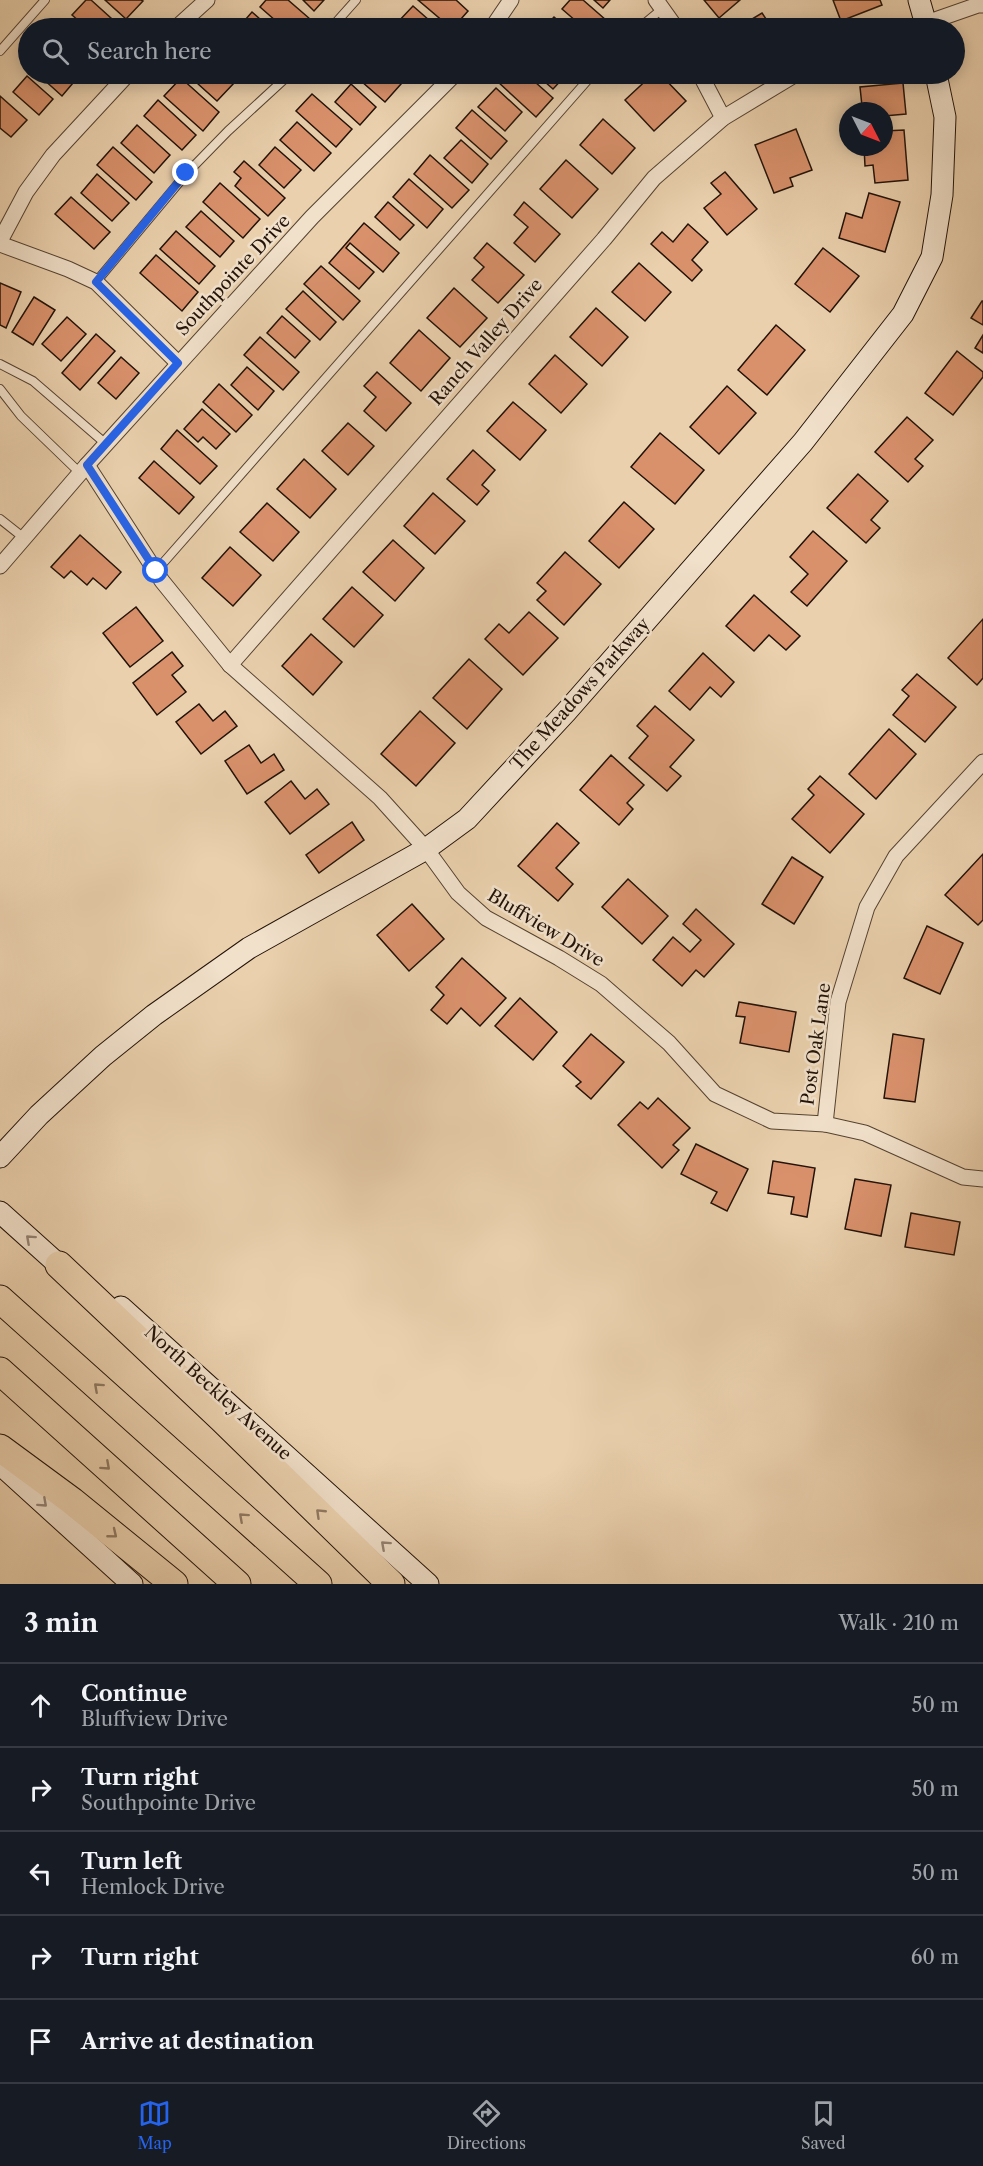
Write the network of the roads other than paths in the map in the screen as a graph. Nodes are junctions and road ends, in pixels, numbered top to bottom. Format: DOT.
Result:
graph roads {
  1 [pos="45,0"];
  2 [pos="207,0"];
  3 [pos="357,0"];
  4 [pos="511,0"];
  5 [pos="919,0"];
  6 [pos="659,5"];
  7 [pos="983,5"];
  8 [pos="29,18"];
  9 [pos="187,18"];
  10 [pos="340,18"];
  11 [pos="499,18"];
  12 [pos="648,18"];
  13 [pos="668,18"];
  14 [pos="920,18"];
  15 [pos="946,18"];
  16 [pos="18,31"];
  17 [pos="0,51"];
  18 [pos="119,84"];
  19 [pos="279,84"];
  20 [pos="445,84"];
  21 [pos="584,84"];
  22 [pos="705,84"];
  23 [pos="779,84"];
  24 [pos="938,84"];
  25 [pos="723,118"];
  26 [pos="0,243"];
  27 [pos="96,282"];
  28 [pos="178,363"];
  29 [pos="0,364"];
  30 [pos="0,389"];
  31 [pos="106,444"];
  32 [pos="84,469"];
  33 [pos="0,519"];
  34 [pos="24,538"];
  35 [pos="0,566"];
  36 [pos="156,571"];
  37 [pos="230,665"];
  38 [pos="983,762"];
  39 [pos="426,849"];
  40 [pos="825,1124"];
  41 [pos="0,1157"];
  42 [pos="983,1179"];
  43 [pos="0,1212"];
  44 [pos="59,1265"];
  45 [pos="0,1299"];
  46 [pos="0,1371"];
  47 [pos="0,1448"];
  48 [pos="0,1464"];
  49 [pos="132,1584"];
  50 [pos="174,1584"];
  51 [pos="237,1584"];
  52 [pos="318,1584"];
  53 [pos="391,1584"];
  54 [pos="428,1584"];
  1 -- 8 [label="lane"];
  2 -- 9 [label="street"];
  3 -- 10 [label="lane"];
  4 -- 11 [label="street"];
  5 -- 14 [label="street"];
  6 -- 12 [label="lane"];
  6 -- 13 [label="street"];
  7 -- 15 [label="street"];
  16 -- 17 [label="lane"];
  18 -- 26 [label="street"];
  19 -- 27 [label="lane"];
  20 -- 28 [label="street, Southpointe Drive"];
  21 -- 36 [label="lane"];
  22 -- 25 [label="street"];
  23 -- 25 [label="street, Ranch Valley Drive"];
  24 -- 39 [label="street, The Meadows Parkway"];
  25 -- 37 [label="street, Ranch Valley Drive"];
  26 -- 27 [label="street"];
  27 -- 28 [label="street"];
  28 -- 31 [label="street, Southpointe Drive"];
  29 -- 31 [label="lane"];
  30 -- 32 [label="lane"];
  31 -- 32 [label="street, Southpointe Drive"];
  32 -- 34 [label="street, Southpointe Drive"];
  32 -- 36 [label="street, Bluffview Drive"];
  33 -- 34 [label="lane"];
  34 -- 35 [label="street, Southpointe Drive"];
  36 -- 37 [label="street, Bluffview Drive"];
  37 -- 39 [label="street, Bluffview Drive"];
  38 -- 40 [label="street, Post Oak Lane"];
  39 -- 40 [label="street, Bluffview Drive"];
  39 -- 41 [label="street, The Meadows Parkway"];
  40 -- 42 [label="street, Bluffview Drive"];
  44 -- 43 [label="street, North Beckley Avenue, one-way"];
  53 -- 44 [label="highway, one-way"];
  54 -- 44 [label="street, North Beckley Avenue, one-way"];
  52 -- 45 [label="highway, one-way"];
  46 -- 51 [label="highway, one-way"];
  47 -- 50 [label="highway, one-way"];
  48 -- 49 [label="street, one-way"];
}
